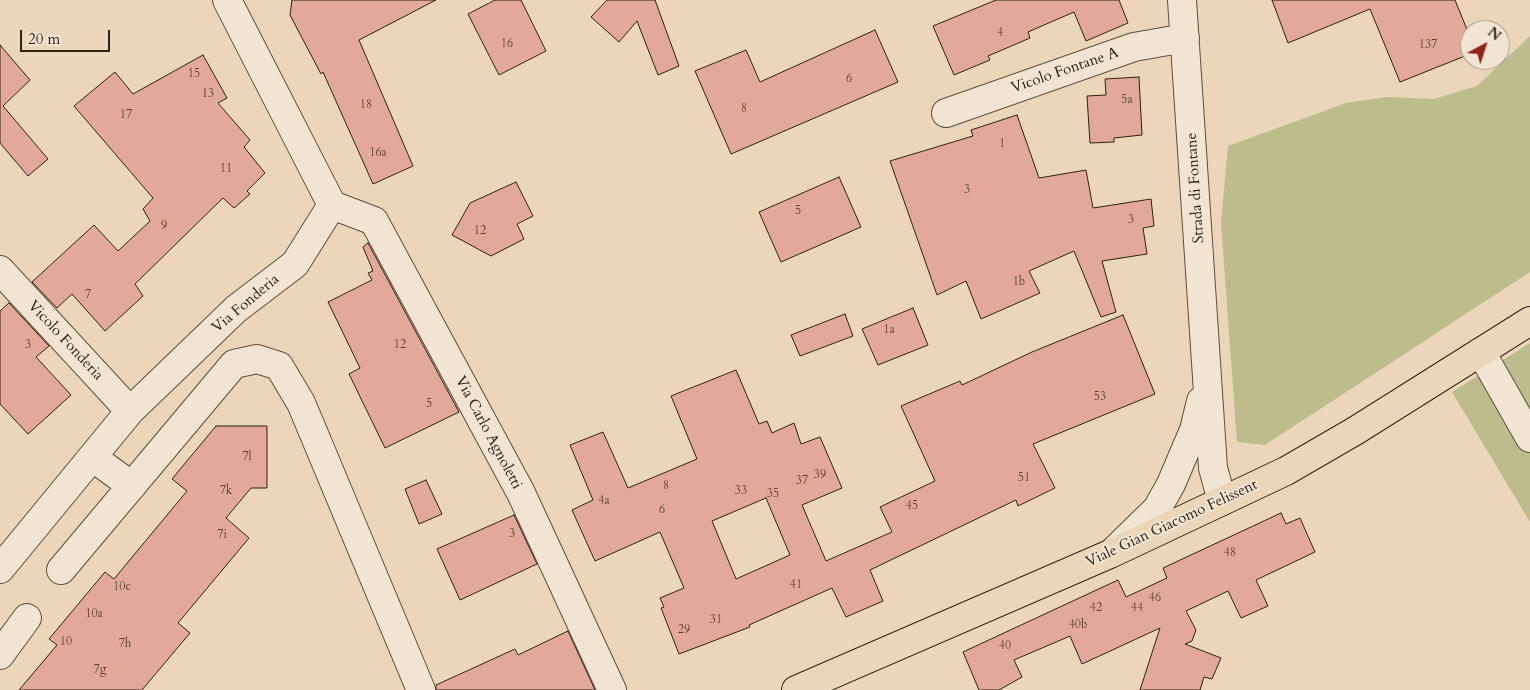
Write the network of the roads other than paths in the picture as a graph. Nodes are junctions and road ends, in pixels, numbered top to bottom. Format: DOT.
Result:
graph roads {
  1 [pos="1182,0"];
  2 [pos="237,4"];
  3 [pos="1185,38"];
  4 [pos="946,113"];
  5 [pos="332,205"];
  6 [pos="0,270"];
  7 [pos="1530,321"];
  8 [pos="1481,352"];
  9 [pos="1207,376"];
  10 [pos="130,411"];
  11 [pos="1530,438"];
  12 [pos="92,457"];
  13 [pos="132,486"];
  14 [pos="1222,502"];
  15 [pos="1110,554"];
  16 [pos="0,570"];
  17 [pos="61,570"];
  18 [pos="27,618"];
  19 [pos="1,651"];
  20 [pos="421,690"];
  21 [pos="612,690"];
  22 [pos="796,690"];
  1 -- 3 [label="street, Strada di Fontane"];
  2 -- 5 [label="street"];
  3 -- 4 [label="street, Vicolo Fontane A"];
  3 -- 9 [label="street, Strada di Fontane"];
  5 -- 10 [label="street, Via Fonderia"];
  5 -- 21 [label="street, Via Carlo Agnoletti"];
  6 -- 10 [label="street, Vicolo Fonderia"];
  7 -- 8 [label="main road, Viale Gian Giacomo Felissent"];
  8 -- 11 [label="street"];
  8 -- 14 [label="main road, Viale Gian Giacomo Felissent"];
  9 -- 14 [label="street, Strada di Fontane"];
  9 -- 15 [label="street"];
  10 -- 12 [label="street, Via Fonderia"];
  12 -- 13 [label="street"];
  12 -- 16 [label="street, Via Fonderia"];
  13 -- 17 [label="street"];
  13 -- 20 [label="street"];
  14 -- 15 [label="main road, Viale Gian Giacomo Felissent"];
  15 -- 22 [label="main road, Viale Gian Giacomo Felissent"];
  18 -- 19 [label="street"];
}
